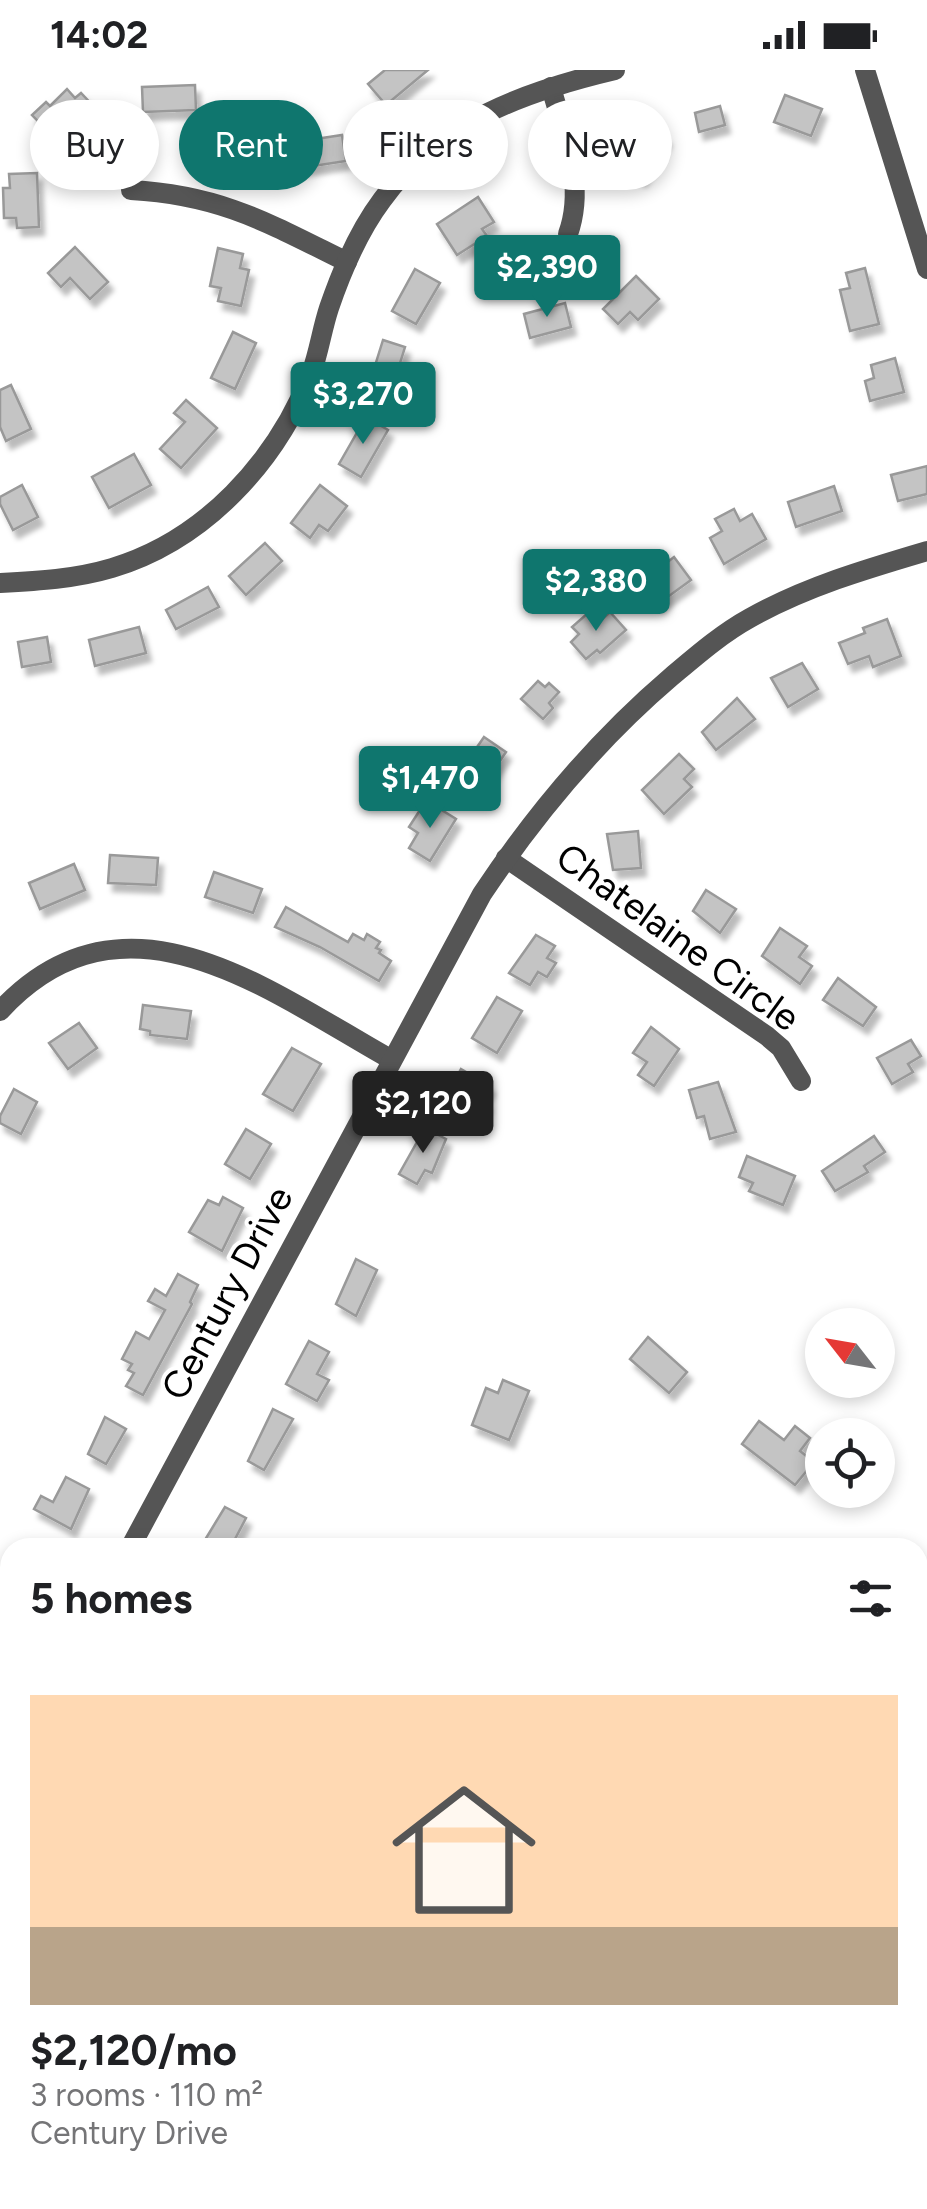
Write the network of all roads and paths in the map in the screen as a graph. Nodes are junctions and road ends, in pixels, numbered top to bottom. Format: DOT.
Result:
graph roads {
  1 [pos="615,70"];
  2 [pos="865,70"];
  3 [pos="550,86"];
  4 [pos="131,190"];
  5 [pos="568,234"];
  6 [pos="347,262"];
  7 [pos="927,269"];
  8 [pos="927,551"];
  9 [pos="0,583"];
  10 [pos="506,858"];
  11 [pos="0,1010"];
  12 [pos="392,1060"];
  13 [pos="801,1081"];
  14 [pos="135,1538"];
  1 -- 3 [label="street"];
  2 -- 7 [label="street"];
  3 -- 5 [label="street"];
  3 -- 6 [label="street"];
  4 -- 6 [label="street"];
  6 -- 9 [label="street"];
  8 -- 10 [label="street, Century Drive"];
  10 -- 12 [label="street, Century Drive"];
  10 -- 13 [label="street, Chatelaine Circle"];
  11 -- 12 [label="street"];
  12 -- 14 [label="street, Century Drive"];
}
